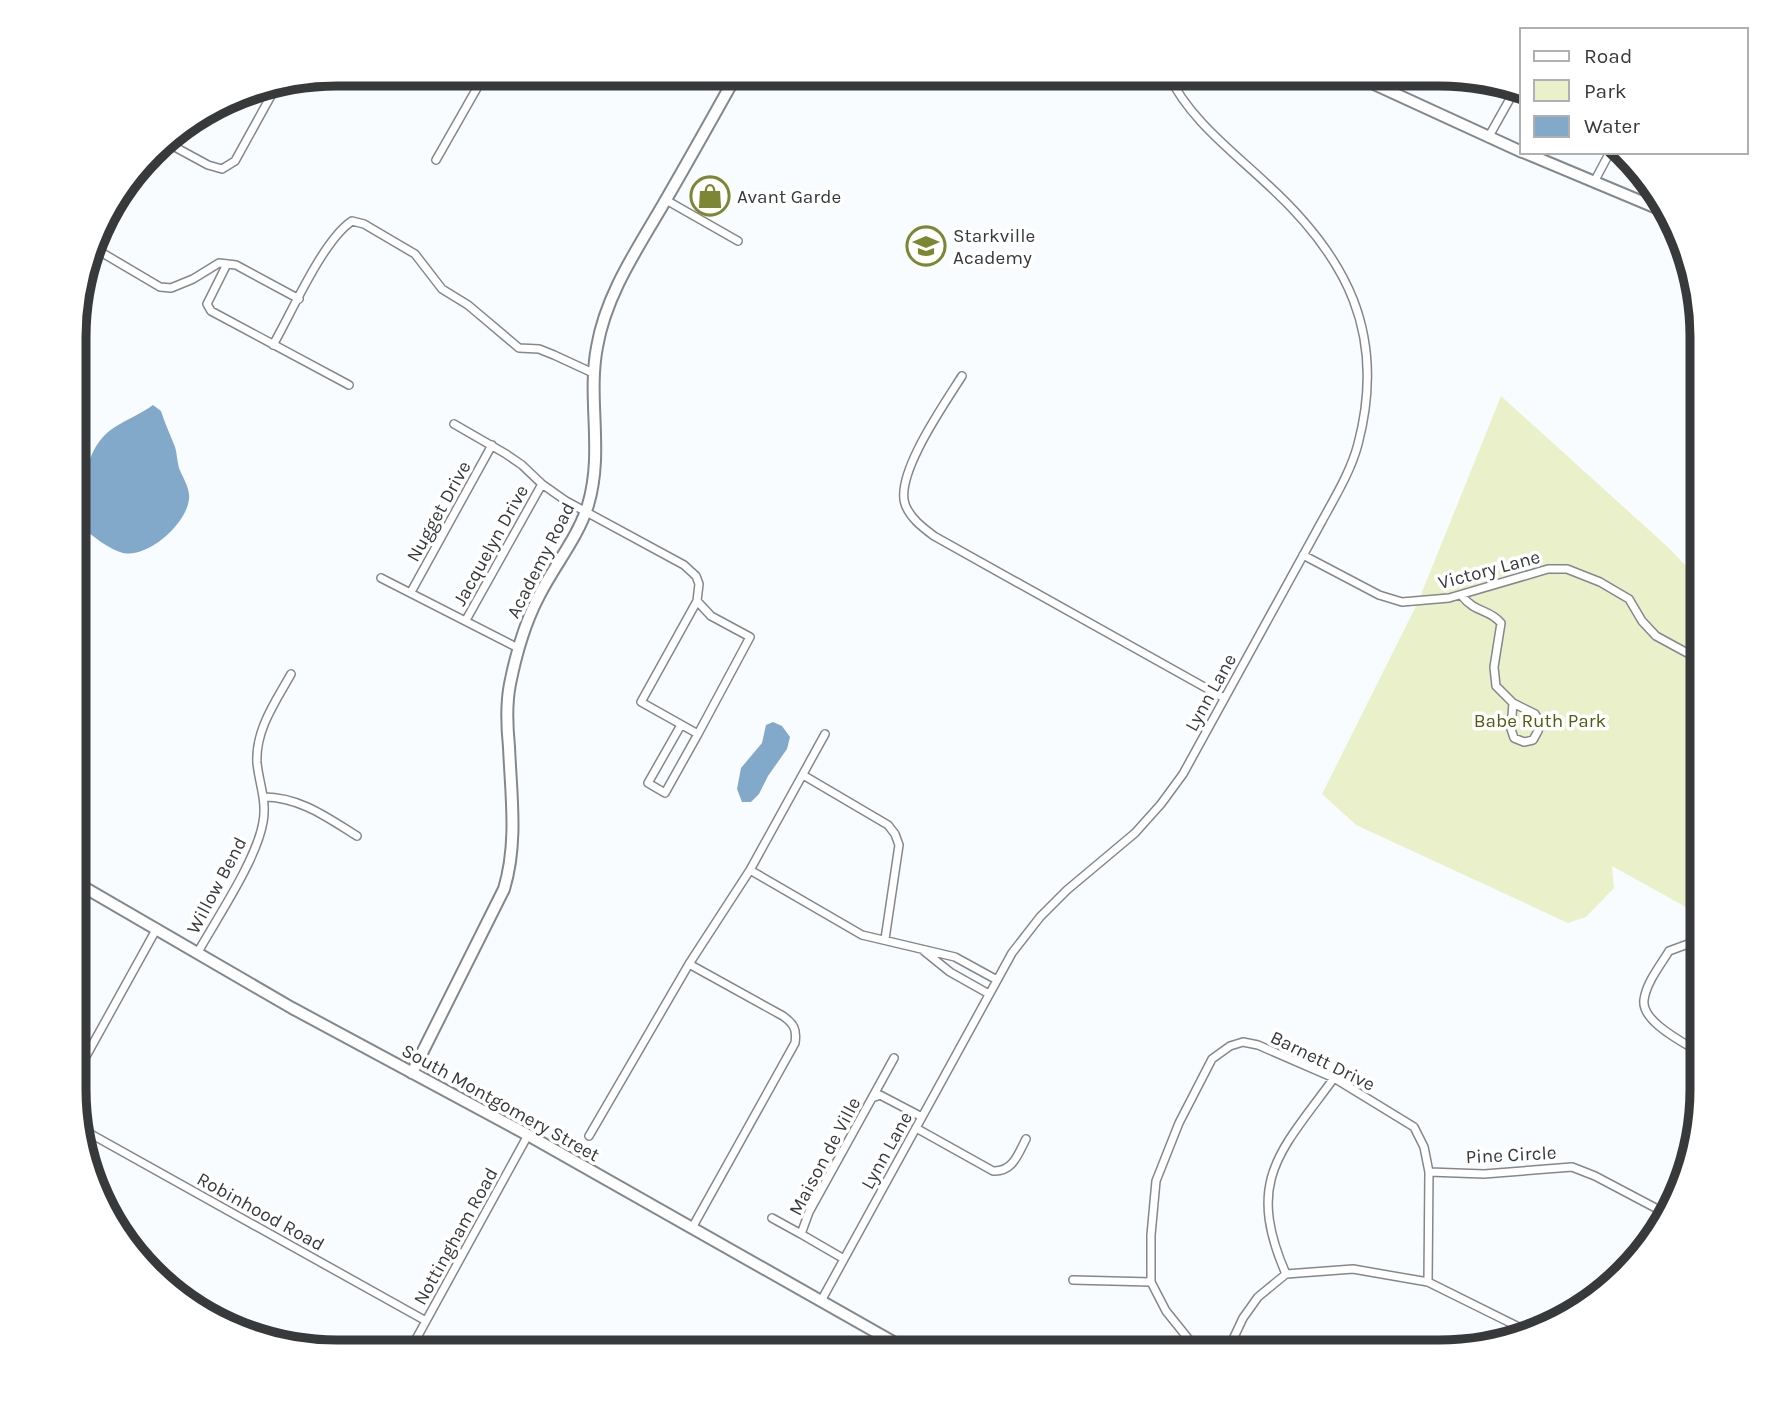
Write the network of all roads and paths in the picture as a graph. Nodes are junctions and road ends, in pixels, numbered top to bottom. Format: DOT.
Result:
graph roads {
  1 [pos="478,86"];
  2 [pos="730,86"];
  3 [pos="1176,86"];
  4 [pos="1387,86"];
  5 [pos="272,94"];
  6 [pos="1511,96"];
  7 [pos="1488,138"];
  8 [pos="173,146"];
  9 [pos="1520,150"];
  10 [pos="1529,154"];
  11 [pos="1609,154"];
  12 [pos="436,160"];
  13 [pos="1594,182"];
  14 [pos="666,200"];
  15 [pos="1654,207"];
  16 [pos="738,241"];
  17 [pos="101,252"];
  18 [pos="227,264"];
  19 [pos="299,299"];
  20 [pos="273,345"];
  21 [pos="593,373"];
  22 [pos="962,376"];
  23 [pos="349,385"];
  24 [pos="454,424"];
  25 [pos="492,445"];
  26 [pos="542,484"];
  27 [pos="585,512"];
  28 [pos="1304,555"];
  29 [pos="381,578"];
  30 [pos="411,592"];
  31 [pos="1461,595"];
  32 [pos="697,601"];
  33 [pos="466,620"];
  34 [pos="518,648"];
  35 [pos="1690,654"];
  36 [pos="291,674"];
  37 [pos="1224,698"];
  38 [pos="1513,704"];
  39 [pos="681,724"];
  40 [pos="698,734"];
  41 [pos="825,734"];
  42 [pos="803,775"];
  43 [pos="264,797"];
  44 [pos="358,836"];
  45 [pos="750,870"];
  46 [pos="86,888"];
  47 [pos="157,928"];
  48 [pos="885,939"];
  49 [pos="1690,945"];
  50 [pos="924,951"];
  51 [pos="198,952"];
  52 [pos="689,964"];
  53 [pos="997,980"];
  54 [pos="989,994"];
  55 [pos="1690,1046"];
  56 [pos="86,1056"];
  57 [pos="894,1058"];
  58 [pos="412,1073"];
  59 [pos="1334,1078"];
  60 [pos="872,1098"];
  61 [pos="922,1117"];
  62 [pos="916,1128"];
  63 [pos="90,1134"];
  64 [pos="527,1135"];
  65 [pos="589,1136"];
  66 [pos="1026,1139"];
  67 [pos="1429,1172"];
  68 [pos="1659,1210"];
  69 [pos="772,1218"];
  70 [pos="692,1228"];
  71 [pos="801,1234"];
  72 [pos="844,1259"];
  73 [pos="1286,1274"];
  74 [pos="1073,1280"];
  75 [pos="1151,1282"];
  76 [pos="1428,1282"];
  77 [pos="821,1301"];
  78 [pos="426,1321"];
  79 [pos="1519,1327"];
  80 [pos="416,1340"];
  81 [pos="890,1340"];
  82 [pos="1189,1340"];
  83 [pos="1233,1340"];
  1 -- 12 [label="street"];
  2 -- 14 [label="street, Academy Road"];
  3 -- 28 [label="street, Lynn Lane"];
  4 -- 7 [label="street"];
  5 -- 8 [label="street"];
  6 -- 7 [label="street"];
  7 -- 9 [label="street"];
  10 -- 13 [label="street"];
  11 -- 13 [label="street"];
  13 -- 15 [label="street"];
  14 -- 16 [label="street"];
  14 -- 21 [label="street, Academy Road"];
  17 -- 18 [label="street"];
  18 -- 19 [label="street"];
  18 -- 20 [label="street"];
  19 -- 20 [label="street"];
  19 -- 21 [label="street"];
  20 -- 23 [label="street"];
  21 -- 27 [label="street, Academy Road"];
  22 -- 37 [label="street"];
  24 -- 25 [label="street"];
  25 -- 26 [label="street"];
  25 -- 30 [label="street, Nugget Drive"];
  26 -- 27 [label="street"];
  26 -- 33 [label="street, Jacquelyn Drive"];
  27 -- 32 [label="street"];
  27 -- 34 [label="street, Academy Road"];
  28 -- 31 [label="street, Victory Lane"];
  28 -- 37 [label="street, Lynn Lane"];
  29 -- 30 [label="street"];
  30 -- 33 [label="street"];
  31 -- 35 [label="street, Victory Lane"];
  31 -- 38 [label="street"];
  32 -- 39 [label="street"];
  32 -- 40 [label="street"];
  33 -- 34 [label="street"];
  34 -- 58 [label="street, Academy Road"];
  36 -- 43 [label="street, Willow Bend"];
  37 -- 53 [label="street, Lynn Lane"];
  38 -- 38 [label="street"];
  39 -- 40 [label="street"];
  39 -- 40 [label="street"];
  41 -- 42 [label="street"];
  42 -- 45 [label="street"];
  42 -- 48 [label="street"];
  43 -- 44 [label="street"];
  43 -- 51 [label="street, Willow Bend"];
  45 -- 48 [label="street"];
  45 -- 52 [label="street"];
  46 -- 47 [label="street, South Montgomery Street"];
  47 -- 51 [label="street, South Montgomery Street"];
  47 -- 56 [label="street"];
  48 -- 50 [label="street"];
  49 -- 55 [label="street"];
  50 -- 53 [label="street"];
  50 -- 54 [label="street"];
  51 -- 58 [label="street, South Montgomery Street"];
  52 -- 65 [label="street"];
  52 -- 70 [label="street"];
  53 -- 54 [label="street, Lynn Lane"];
  54 -- 61 [label="street, Lynn Lane"];
  57 -- 60 [label="street"];
  58 -- 64 [label="street, South Montgomery Street"];
  59 -- 67 [label="street, Barnett Drive"];
  59 -- 73 [label="street"];
  59 -- 75 [label="street, Barnett Drive"];
  60 -- 61 [label="street, Maison de Ville"];
  60 -- 71 [label="street, Maison de Ville"];
  61 -- 62 [label="street, Lynn Lane"];
  62 -- 66 [label="street"];
  62 -- 72 [label="street, Lynn Lane"];
  63 -- 78 [label="street, Robinhood Road"];
  64 -- 70 [label="street, South Montgomery Street"];
  64 -- 78 [label="street, Nottingham Road"];
  67 -- 68 [label="street, Pine Circle"];
  67 -- 76 [label="street, Barnett Drive"];
  69 -- 71 [label="street"];
  70 -- 77 [label="street, South Montgomery Street"];
  71 -- 72 [label="street, Maison de Ville"];
  72 -- 77 [label="street, Lynn Lane"];
  73 -- 76 [label="street"];
  73 -- 83 [label="street"];
  74 -- 75 [label="street"];
  75 -- 82 [label="street, Barnett Drive"];
  76 -- 79 [label="street"];
  77 -- 81 [label="street, South Montgomery Street"];
  78 -- 80 [label="street, Nottingham Road"];
}
